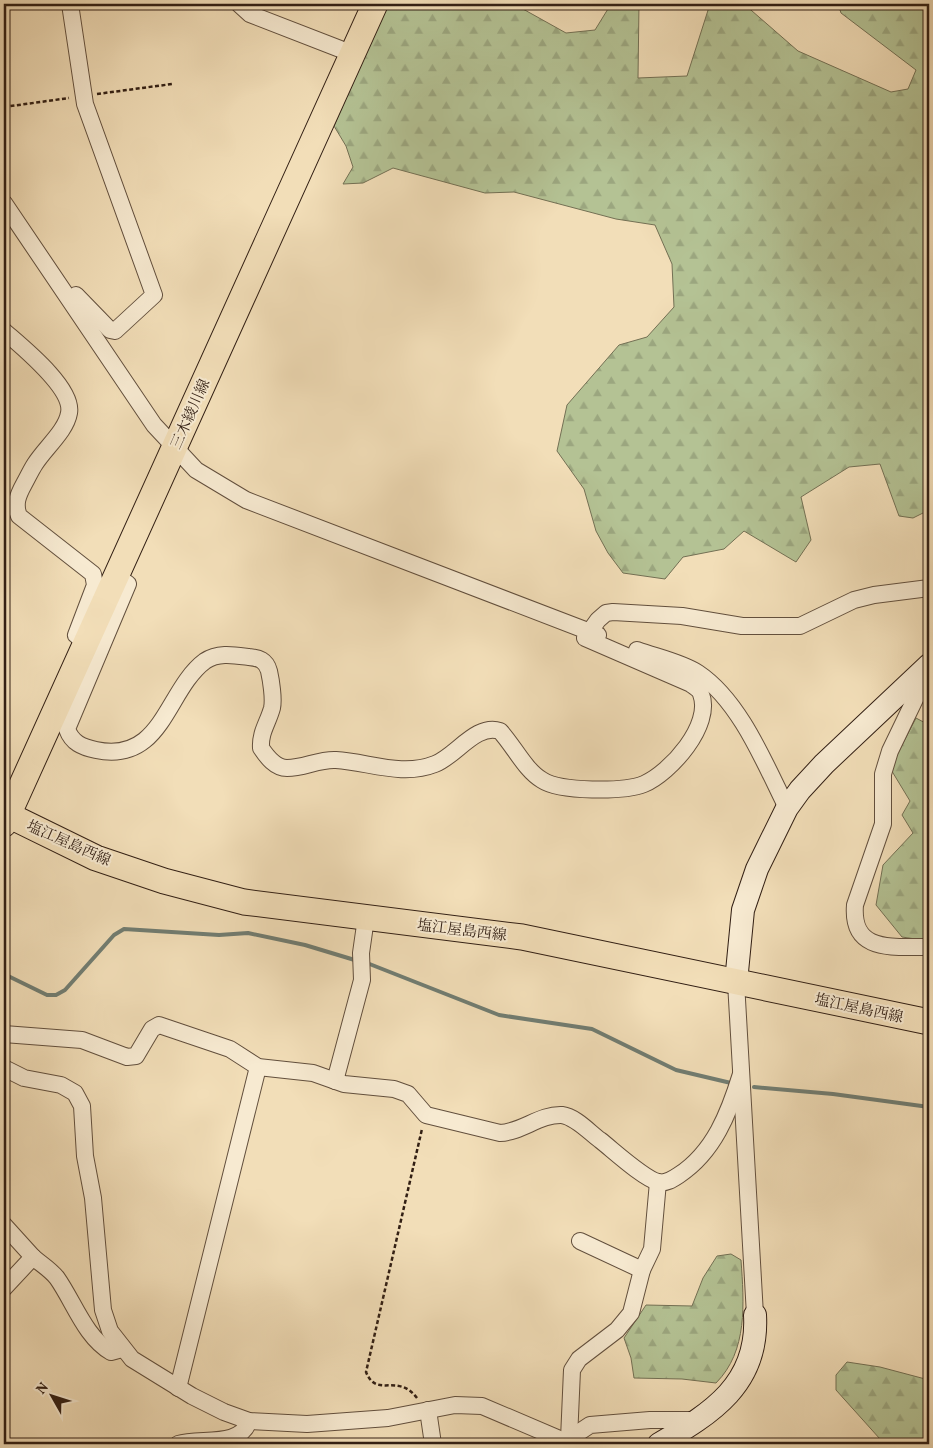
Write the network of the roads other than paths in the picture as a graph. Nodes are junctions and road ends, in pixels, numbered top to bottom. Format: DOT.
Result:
graph roads {
  1 [pos="70,4"];
  2 [pos="239,4"];
  3 [pos="375,4"];
  4 [pos="353,54"];
  5 [pos="4,203"];
  6 [pos="65,292"];
  7 [pos="4,331"];
  8 [pos="174,448"];
  9 [pos="116,576"];
  10 [pos="929,588"];
  11 [pos="590,632"];
  12 [pos="86,643"];
  13 [pos="929,665"];
  14 [pos="929,683"];
  15 [pos="787,808"];
  16 [pos="5,818"];
  17 [pos="366,918"];
  18 [pos="929,947"];
  19 [pos="736,982"];
  20 [pos="929,1022"];
  21 [pos="4,1034"];
  22 [pos="258,1067"];
  23 [pos="4,1068"];
  24 [pos="741,1074"];
  25 [pos="335,1081"];
  26 [pos="721,1127"];
  27 [pos="745,1147"];
  28 [pos="658,1182"];
  29 [pos="4,1225"];
  30 [pos="580,1241"];
  31 [pos="33,1257"];
  32 [pos="642,1270"];
  33 [pos="4,1288"];
  34 [pos="755,1314"];
  35 [pos="122,1348"];
  36 [pos="178,1388"];
  37 [pos="423,1411"];
  38 [pos="700,1420"];
  39 [pos="250,1421"];
  40 [pos="569,1442"];
  41 [pos="180,1444"];
  42 [pos="433,1444"];
  43 [pos="660,1444"];
  1 -- 6 [label="street"];
  2 -- 4 [label="street"];
  3 -- 4 [label="main road, 三木綾川線"];
  4 -- 8 [label="main road, 三木綾川線"];
  5 -- 6 [label="street"];
  6 -- 8 [label="street"];
  7 -- 12 [label="street"];
  8 -- 9 [label="main road, 三木綾川線"];
  8 -- 11 [label="street"];
  9 -- 11 [label="street"];
  9 -- 12 [label="main road, 三木綾川線"];
  10 -- 11 [label="street"];
  11 -- 15 [label="street"];
  12 -- 16 [label="main road, 三木綾川線"];
  13 -- 15 [label="street"];
  14 -- 18 [label="street"];
  15 -- 19 [label="street"];
  16 -- 17 [label="main road, 塩江屋島西線"];
  17 -- 19 [label="main road, 塩江屋島西線"];
  17 -- 25 [label="street"];
  19 -- 20 [label="main road, 塩江屋島西線"];
  19 -- 24 [label="street"];
  21 -- 22 [label="street"];
  22 -- 25 [label="street"];
  22 -- 36 [label="street"];
  23 -- 35 [label="street"];
  24 -- 26 [label="street"];
  24 -- 27 [label="street"];
  25 -- 28 [label="street"];
  26 -- 27 [label="street"];
  26 -- 28 [label="street"];
  27 -- 34 [label="street"];
  28 -- 32 [label="street"];
  29 -- 31 [label="street"];
  30 -- 32 [label="street"];
  31 -- 33 [label="street"];
  31 -- 35 [label="street"];
  32 -- 40 [label="street"];
  34 -- 38 [label="street"];
  35 -- 36 [label="street"];
  36 -- 39 [label="street"];
  37 -- 39 [label="street"];
  37 -- 40 [label="street"];
  37 -- 42 [label="street"];
  38 -- 40 [label="street"];
  38 -- 43 [label="street"];
  39 -- 41 [label="street"];
}
